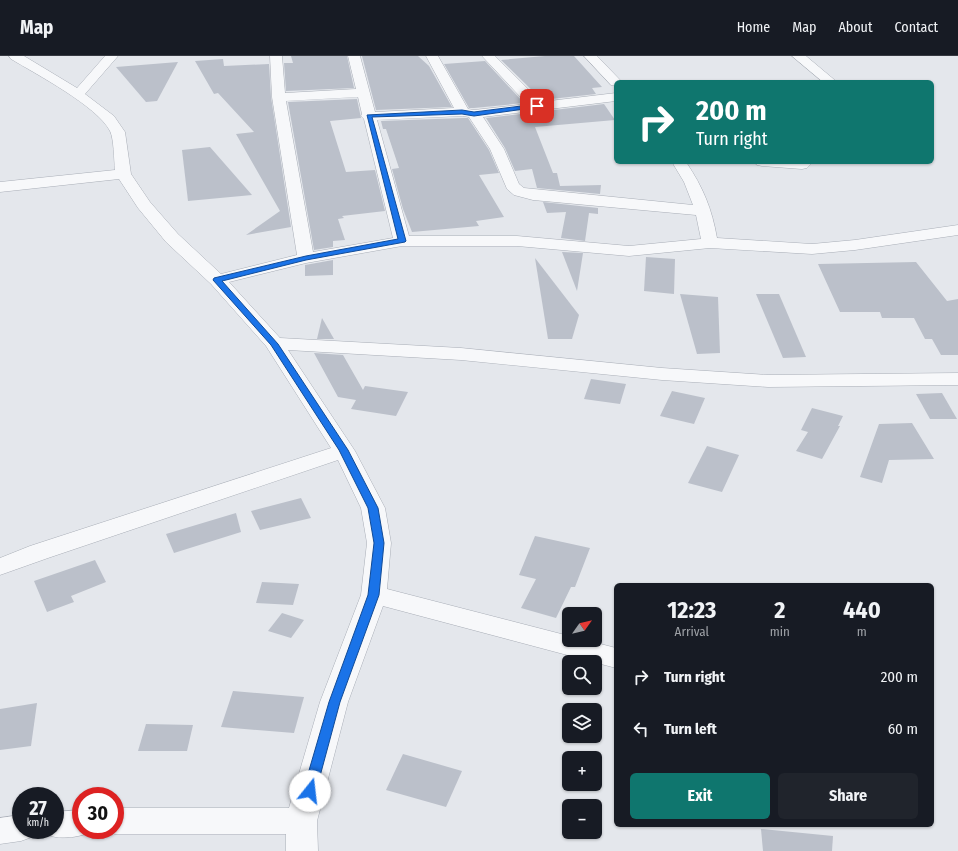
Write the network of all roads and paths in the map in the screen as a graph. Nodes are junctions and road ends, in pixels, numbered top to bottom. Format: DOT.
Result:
graph roads {
  1 [pos="15,56"];
  2 [pos="112,56"];
  3 [pos="276,56"];
  4 [pos="354,56"];
  5 [pos="432,56"];
  6 [pos="488,56"];
  7 [pos="590,56"];
  8 [pos="798,56"];
  9 [pos="614,80"];
  10 [pos="828,80"];
  11 [pos="363,93"];
  12 [pos="78,94"];
  13 [pos="614,96"];
  14 [pos="279,97"];
  15 [pos="537,106"];
  16 [pos="468,113"];
  17 [pos="368,116"];
  18 [pos="681,164"];
  19 [pos="789,164"];
  20 [pos="803,164"];
  21 [pos="123,174"];
  22 [pos="0,187"];
  23 [pos="704,211"];
  24 [pos="958,230"];
  25 [pos="402,241"];
  26 [pos="710,243"];
  27 [pos="306,258"];
  28 [pos="217,280"];
  29 [pos="274,344"];
  30 [pos="958,379"];
  31 [pos="344,450"];
  32 [pos="0,567"];
  33 [pos="374,595"];
  34 [pos="614,657"];
  35 [pos="124,821"];
  36 [pos="301,821"];
  37 [pos="12,829"];
  38 [pos="0,831"];
  39 [pos="302,851"];
  1 -- 12 [label="street"];
  2 -- 12 [label="street"];
  3 -- 14 [label="street"];
  4 -- 11 [label="street"];
  5 -- 16 [label="street"];
  6 -- 15 [label="street"];
  7 -- 9 [label="street"];
  8 -- 10 [label="street"];
  11 -- 14 [label="street"];
  11 -- 17 [label="street"];
  12 -- 21 [label="street"];
  13 -- 15 [label="street"];
  14 -- 27 [label="street"];
  15 -- 16 [label="street"];
  16 -- 17 [label="street"];
  16 -- 23 [label="street"];
  17 -- 25 [label="street"];
  18 -- 23 [label="street"];
  19 -- 20 [label="street"];
  21 -- 22 [label="street"];
  21 -- 28 [label="street"];
  23 -- 26 [label="street"];
  24 -- 26 [label="street"];
  25 -- 26 [label="street"];
  25 -- 27 [label="street"];
  27 -- 28 [label="street"];
  28 -- 29 [label="street"];
  29 -- 30 [label="street"];
  29 -- 31 [label="street"];
  31 -- 32 [label="street"];
  31 -- 33 [label="street"];
  33 -- 34 [label="street"];
  33 -- 36 [label="street"];
  35 -- 36 [label="street"];
  36 -- 39 [label="street"];
  37 -- 38 [label="street"];
}
